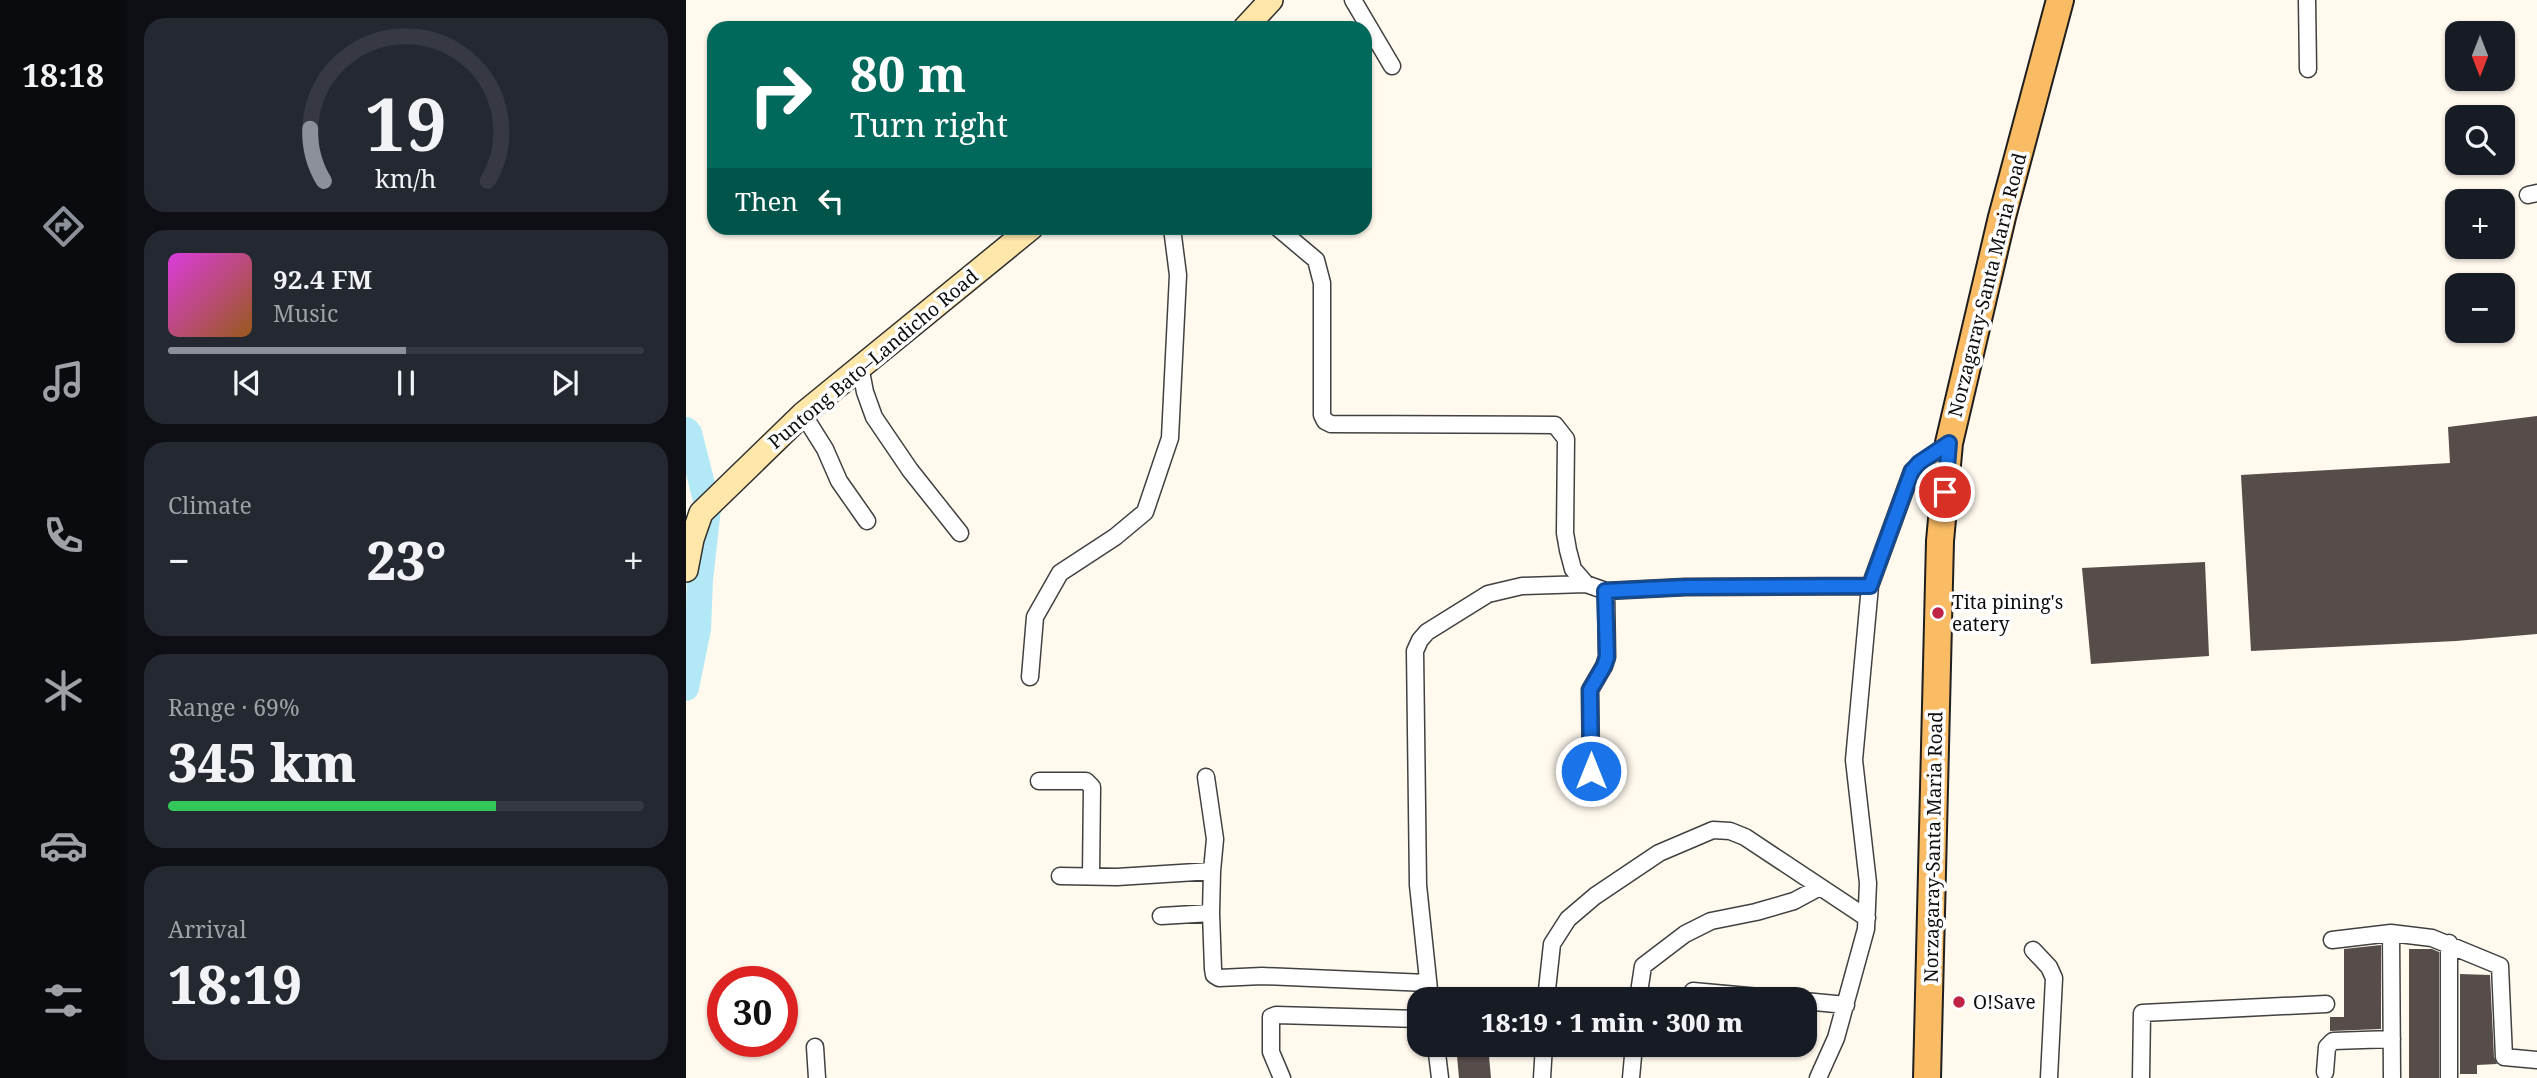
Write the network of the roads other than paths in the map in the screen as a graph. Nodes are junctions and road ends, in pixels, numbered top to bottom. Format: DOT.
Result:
graph roads {
  1 [pos="1270,0"];
  2 [pos="1353,0"];
  3 [pos="2060,0"];
  4 [pos="2306,0"];
  5 [pos="1251,21"];
  6 [pos="1365,21"];
  7 [pos="1372,32"];
  8 [pos="1392,66"];
  9 [pos="2308,69"];
  10 [pos="1022,235"];
  11 [pos="1173,235"];
  12 [pos="1286,235"];
  13 [pos="860,366"];
  14 [pos="803,414"];
  15 [pos="1949,443"];
  16 [pos="867,521"];
  17 [pos="960,533"];
  18 [pos="686,570"];
  19 [pos="1586,584"];
  20 [pos="1870,586"];
  21 [pos="1605,591"];
  22 [pos="1030,677"];
  23 [pos="1591,771"];
  24 [pos="1206,777"];
  25 [pos="1039,781"];
  26 [pos="1212,871"];
  27 [pos="1060,876"];
  28 [pos="1091,876"];
  29 [pos="1820,887"];
  30 [pos="1211,913"];
  31 [pos="1161,916"];
  32 [pos="1867,918"];
  33 [pos="2390,933"];
  34 [pos="2332,940"];
  35 [pos="2449,943"];
  36 [pos="2033,950"];
  37 [pos="1427,983"];
  38 [pos="1428,987"];
  39 [pos="1547,987"];
  40 [pos="1640,987"];
  41 [pos="1817,1002"];
  42 [pos="2326,1004"];
  43 [pos="1846,1005"];
  44 [pos="1407,1019"];
  45 [pos="2392,1039"];
  46 [pos="814,1047"];
  47 [pos="1437,1057"];
  48 [pos="1543,1057"];
  49 [pos="1633,1057"];
  50 [pos="2537,1060"];
  51 [pos="2325,1072"];
  52 [pos="817,1078"];
  53 [pos="1282,1078"];
  54 [pos="1440,1078"];
  55 [pos="1542,1078"];
  56 [pos="1631,1078"];
  57 [pos="1818,1078"];
  58 [pos="1927,1078"];
  59 [pos="2049,1078"];
  60 [pos="2141,1078"];
  61 [pos="2392,1078"];
  62 [pos="2449,1078"];
  1 -- 5 [label="main road"];
  2 -- 6 [label="street"];
  3 -- 15 [label="main road, Norzagaray-Santa Maria Road"];
  4 -- 9 [label="street"];
  7 -- 8 [label="street"];
  10 -- 13 [label="main road, Puntong Bato–Landicho Road"];
  11 -- 22 [label="street"];
  12 -- 19 [label="street"];
  13 -- 14 [label="main road, Puntong Bato–Landicho Road"];
  13 -- 17 [label="street"];
  14 -- 16 [label="street"];
  14 -- 18 [label="main road, Puntong Bato–Landicho Road"];
  15 -- 20 [label="street"];
  15 -- 58 [label="main road, Norzagaray-Santa Maria Road"];
  19 -- 21 [label="street"];
  19 -- 37 [label="street"];
  20 -- 21 [label="street"];
  20 -- 32 [label="street"];
  21 -- 23 [label="street"];
  24 -- 26 [label="street"];
  25 -- 28 [label="street"];
  26 -- 28 [label="street"];
  26 -- 30 [label="street"];
  27 -- 28 [label="street"];
  29 -- 32 [label="street"];
  29 -- 39 [label="street"];
  29 -- 40 [label="street"];
  30 -- 31 [label="street"];
  30 -- 37 [label="street"];
  32 -- 43 [label="street"];
  33 -- 34 [label="street"];
  33 -- 35 [label="street"];
  33 -- 45 [label="street"];
  35 -- 50 [label="street"];
  35 -- 62 [label="street"];
  36 -- 59 [label="street"];
  37 -- 38 [label="street"];
  41 -- 43 [label="street"];
  42 -- 60 [label="street"];
  43 -- 57 [label="street"];
  44 -- 53 [label="street"];
  45 -- 51 [label="street"];
  45 -- 61 [label="street"];
  46 -- 52 [label="street"];
  47 -- 54 [label="street"];
  48 -- 55 [label="street"];
  49 -- 56 [label="street"];
}
